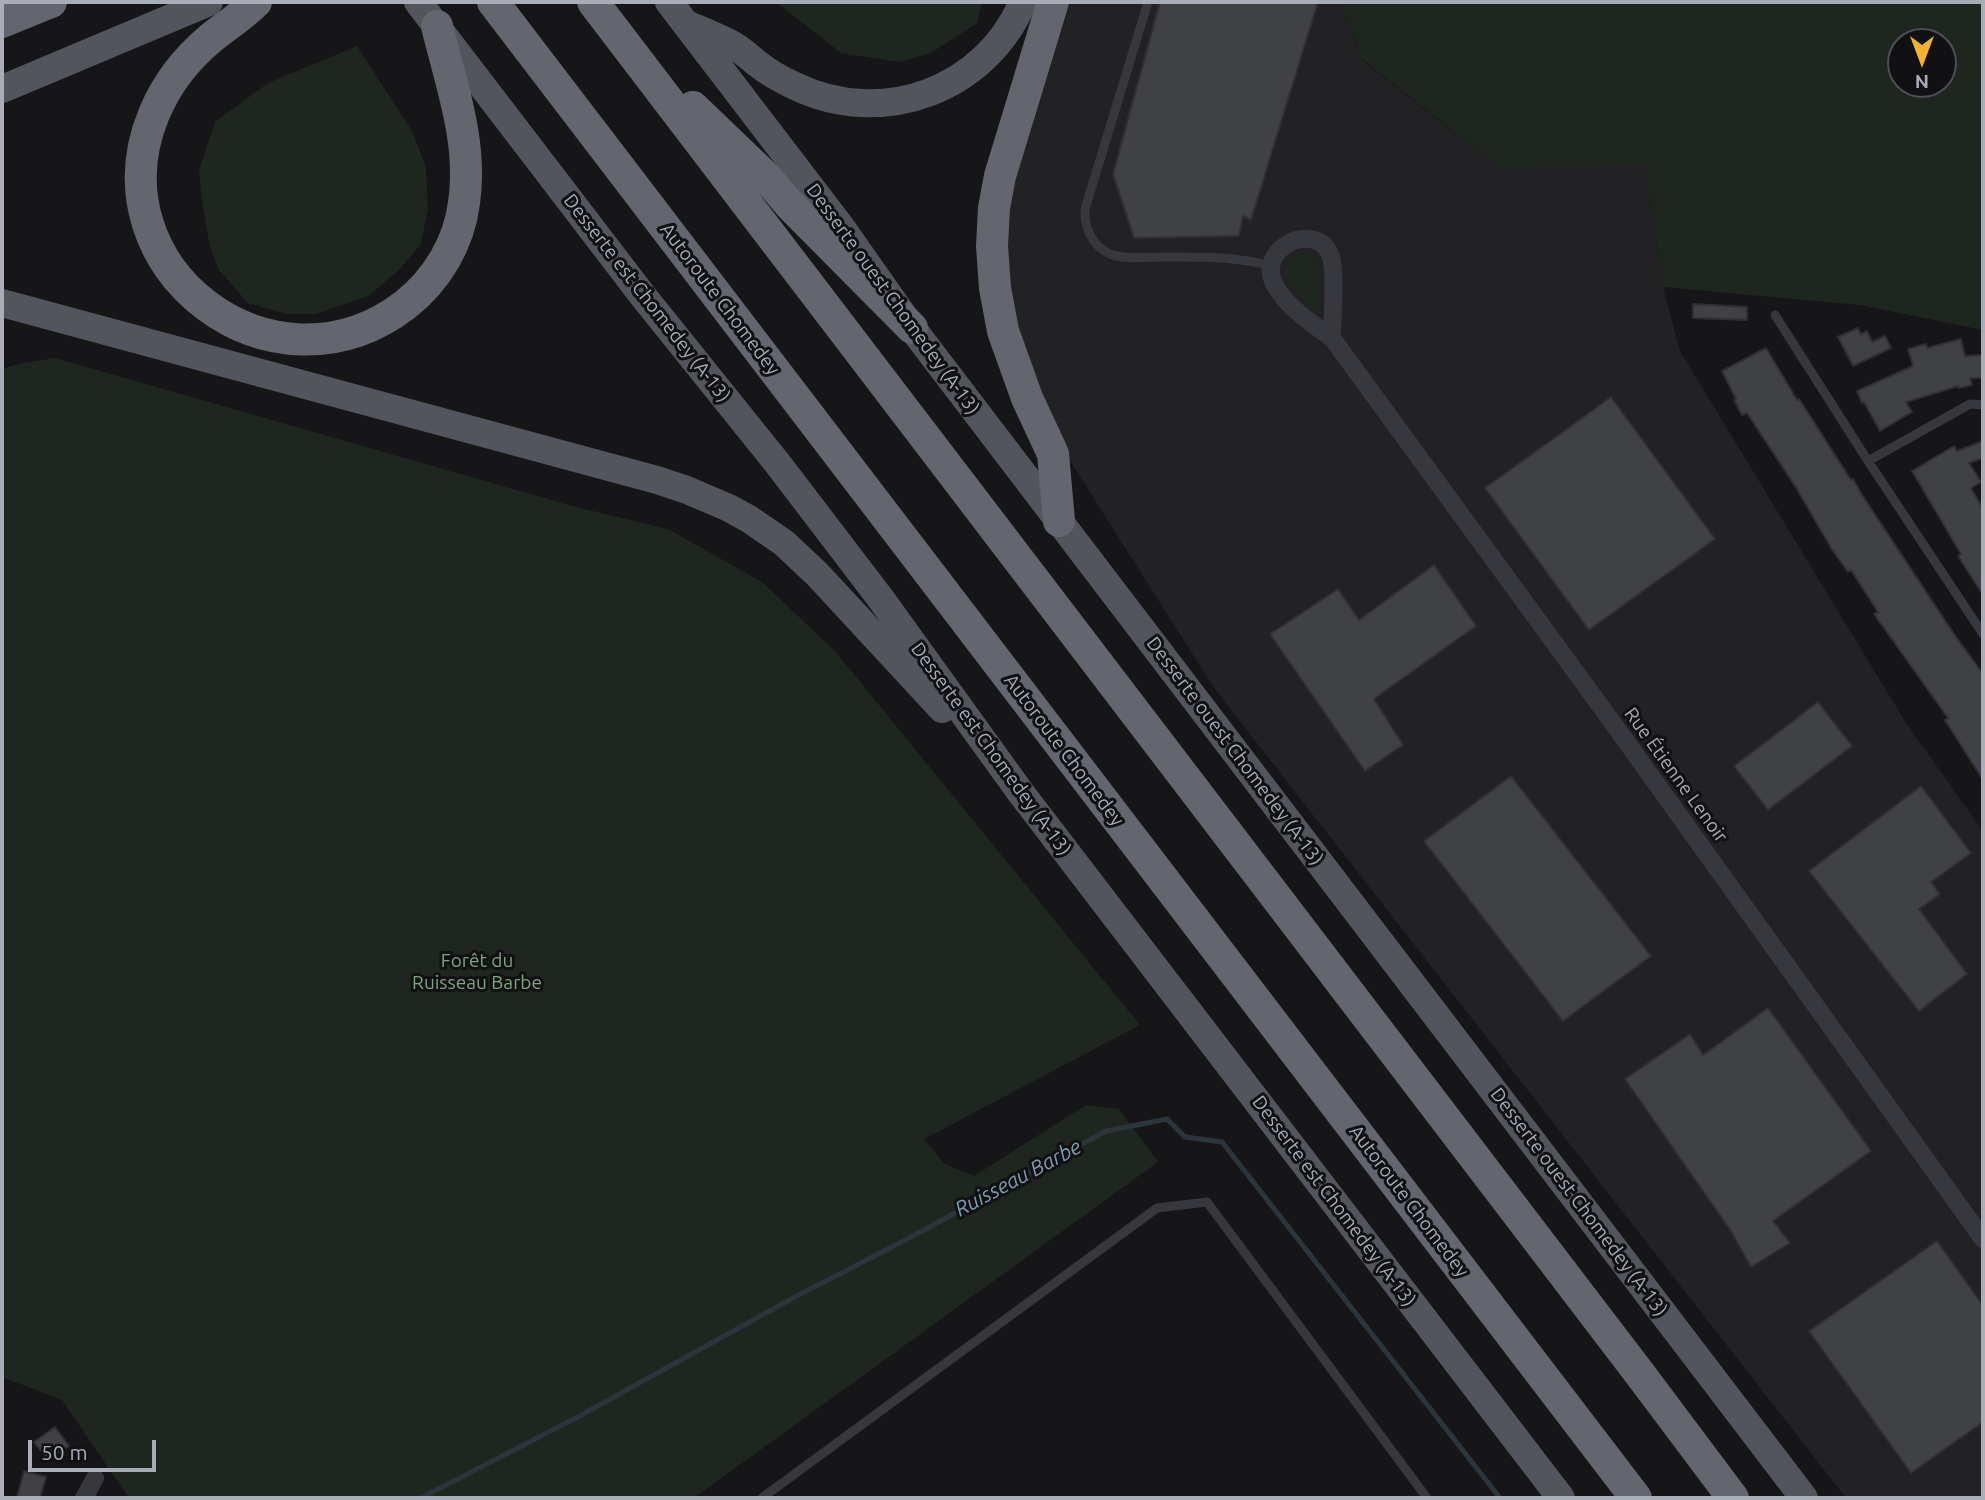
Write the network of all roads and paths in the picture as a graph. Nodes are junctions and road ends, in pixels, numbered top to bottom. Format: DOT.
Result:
graph roads {
  1 [pos="51,2"];
  2 [pos="209,2"];
  3 [pos="256,2"];
  4 [pos="493,2"];
  5 [pos="593,2"];
  6 [pos="1023,2"];
  7 [pos="1052,2"];
  8 [pos="1148,2"];
  9 [pos="677,13"];
  10 [pos="428,14"];
  11 [pos="2,22"];
  12 [pos="623,41"];
  13 [pos="2,89"];
  14 [pos="1271,266"];
  15 [pos="2,303"];
  16 [pos="1775,314"];
  17 [pos="912,328"];
  18 [pos="1332,338"];
  19 [pos="1983,405"];
  20 [pos="1868,461"];
  21 [pos="1059,521"];
  22 [pos="1983,634"];
  23 [pos="1021,793"];
  24 [pos="1983,1239"];
  25 [pos="95,1479"];
  26 [pos="84,1498"];
  27 [pos="762,1498"];
  28 [pos="1427,1498"];
  29 [pos="1561,1498"];
  30 [pos="1636,1498"];
  31 [pos="1733,1498"];
  32 [pos="1804,1498"];
  1 -- 11 [label="highway"];
  2 -- 13 [label="main road"];
  3 -- 10 [label="highway"];
  4 -- 30 [label="highway, Autoroute Chomedey"];
  5 -- 12 [label="highway"];
  6 -- 9 [label="main road"];
  7 -- 21 [label="highway"];
  8 -- 14 [label="lane"];
  9 -- 17 [label="main road, Desserte ouest Chomedey (A-13)"];
  10 -- 23 [label="main road, Desserte est Chomedey (A-13)"];
  12 -- 17 [label="highway"];
  12 -- 31 [label="highway"];
  14 -- 18 [label="street, Rue Étienne Lenoir"];
  14 -- 18 [label="street"];
  15 -- 23 [label="main road"];
  16 -- 20 [label="lane"];
  17 -- 21 [label="main road, Desserte ouest Chomedey (A-13)"];
  18 -- 24 [label="street, Rue Étienne Lenoir"];
  19 -- 20 [label="lane"];
  20 -- 22 [label="lane"];
  21 -- 32 [label="main road, Desserte ouest Chomedey (A-13)"];
  23 -- 29 [label="main road, Desserte est Chomedey (A-13)"];
  25 -- 26 [label="street"];
  27 -- 28 [label="lane"];
}
